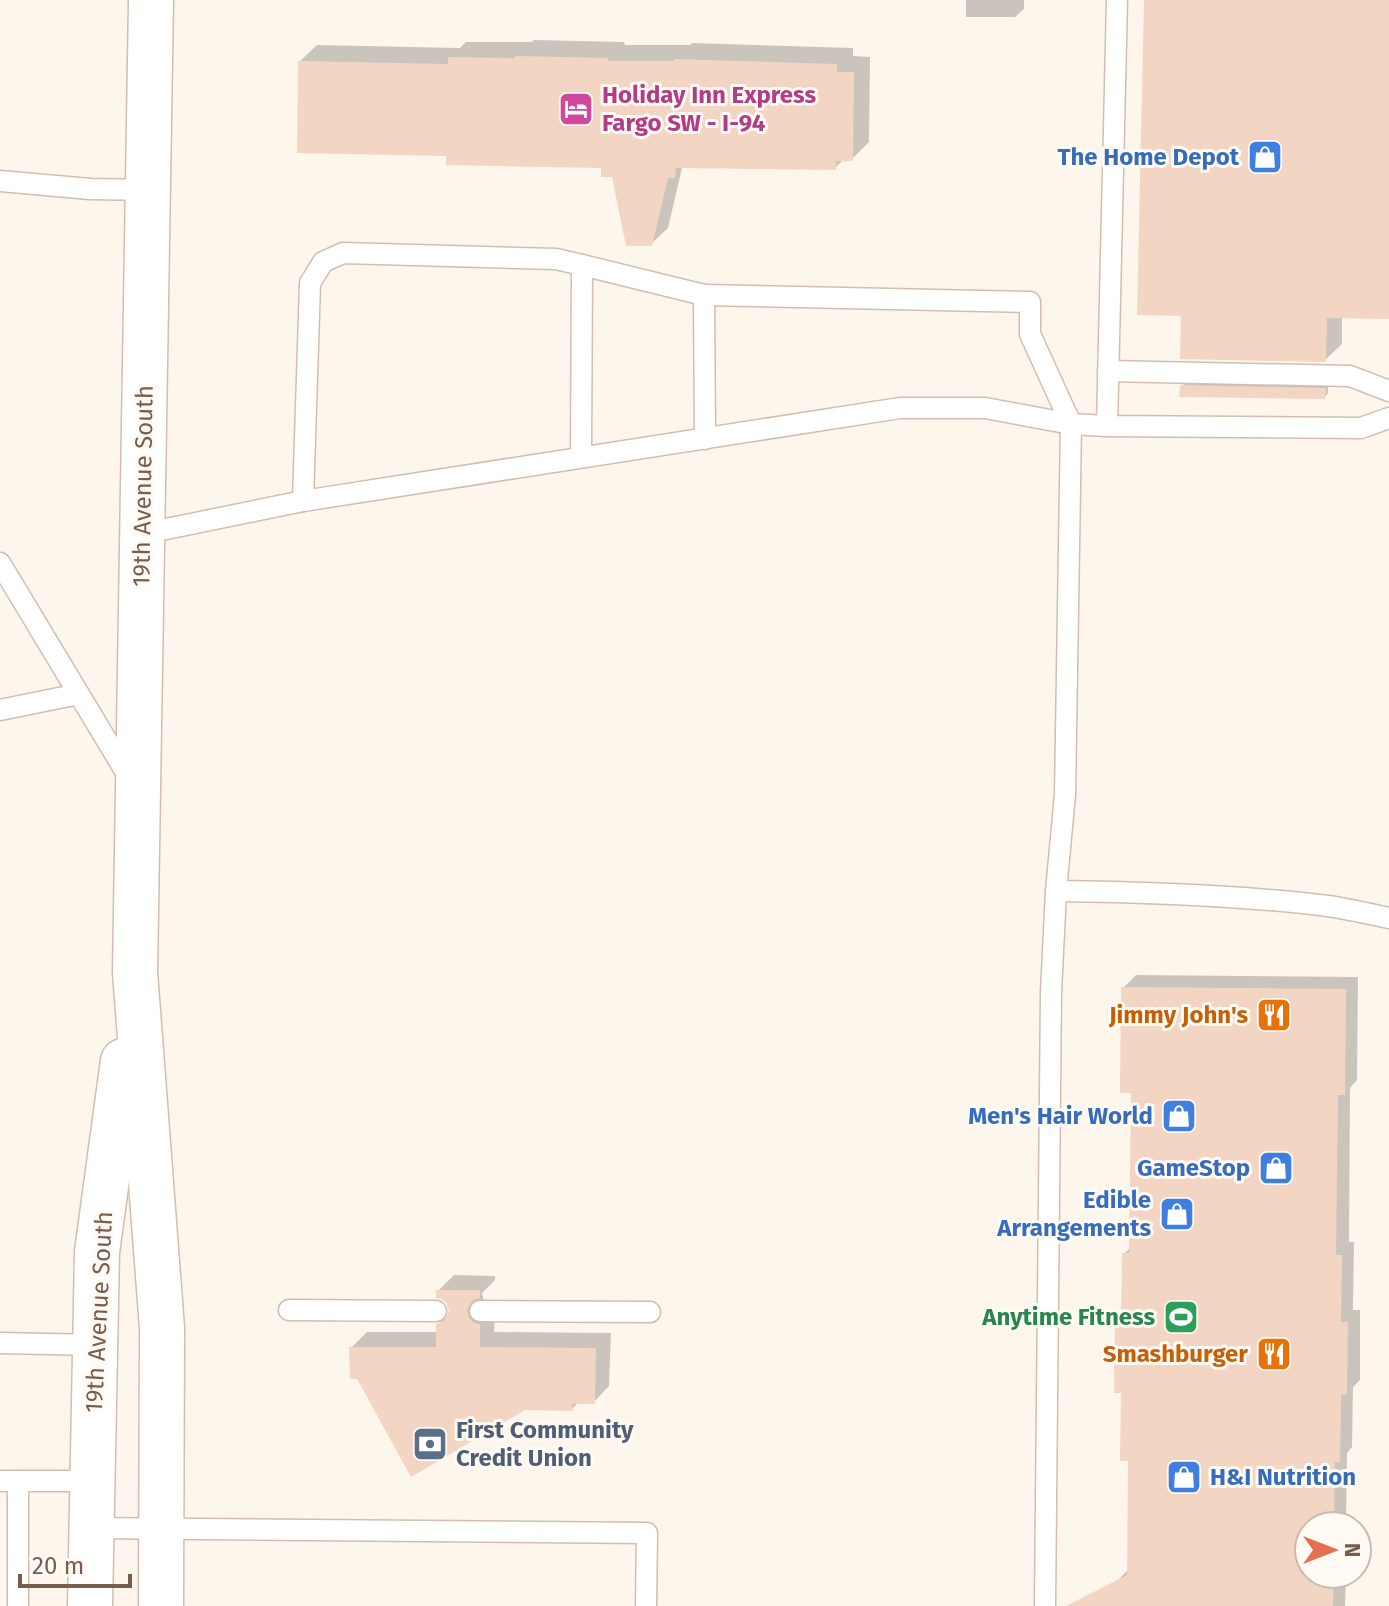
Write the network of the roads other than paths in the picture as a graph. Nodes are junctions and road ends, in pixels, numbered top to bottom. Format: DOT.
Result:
graph roads {
  1 [pos="151,0"];
  2 [pos="1117,0"];
  3 [pos="0,181"];
  4 [pos="149,190"];
  5 [pos="582,265"];
  6 [pos="704,295"];
  7 [pos="1108,371"];
  8 [pos="1389,391"];
  9 [pos="1389,418"];
  10 [pos="1071,424"];
  11 [pos="1107,426"];
  12 [pos="705,439"];
  13 [pos="581,457"];
  14 [pos="303,501"];
  15 [pos="142,534"];
  16 [pos="0,563"];
  17 [pos="79,694"];
  18 [pos="0,710"];
  19 [pos="139,795"];
  20 [pos="1056,891"];
  21 [pos="1389,918"];
  22 [pos="135,972"];
  23 [pos="289,1310"];
  24 [pos="436,1311"];
  25 [pos="480,1311"];
  26 [pos="650,1312"];
  27 [pos="0,1343"];
  28 [pos="96,1345"];
  29 [pos="9,1481"];
  30 [pos="93,1481"];
  31 [pos="91,1528"];
  32 [pos="162,1528"];
  33 [pos="9,1537"];
  34 [pos="9,1584"];
  35 [pos="18,1606"];
  36 [pos="90,1606"];
  37 [pos="161,1606"];
  38 [pos="646,1606"];
  39 [pos="1045,1606"];
  1 -- 4 [label="street, 19th Avenue South"];
  2 -- 7 [label="lane"];
  3 -- 4 [label="lane"];
  4 -- 15 [label="street, 19th Avenue South"];
  5 -- 6 [label="lane"];
  5 -- 13 [label="lane"];
  5 -- 14 [label="lane"];
  6 -- 10 [label="lane"];
  6 -- 12 [label="lane"];
  7 -- 8 [label="lane"];
  7 -- 11 [label="lane"];
  9 -- 11 [label="lane"];
  10 -- 11 [label="lane"];
  10 -- 12 [label="lane"];
  10 -- 20 [label="lane"];
  12 -- 13 [label="lane"];
  13 -- 14 [label="lane"];
  14 -- 15 [label="lane"];
  15 -- 19 [label="street, 19th Avenue South"];
  16 -- 17 [label="lane"];
  17 -- 18 [label="lane"];
  17 -- 19 [label="lane"];
  19 -- 22 [label="street, 19th Avenue South"];
  20 -- 21 [label="lane"];
  20 -- 39 [label="lane"];
  22 -- 28 [label="street, 19th Avenue South"];
  22 -- 32 [label="street, 19th Avenue South"];
  23 -- 24 [label="lane"];
  25 -- 26 [label="lane"];
  27 -- 28 [label="lane"];
  28 -- 30 [label="street, 19th Avenue South"];
  29 -- 30 [label="lane"];
  29 -- 33 [label="lane"];
  30 -- 31 [label="street, 19th Avenue South"];
  31 -- 32 [label="lane"];
  31 -- 36 [label="street, 19th Avenue South"];
  32 -- 37 [label="street, 19th Avenue South"];
  32 -- 38 [label="lane"];
  33 -- 34 [label="lane"];
  34 -- 35 [label="lane"];
}
